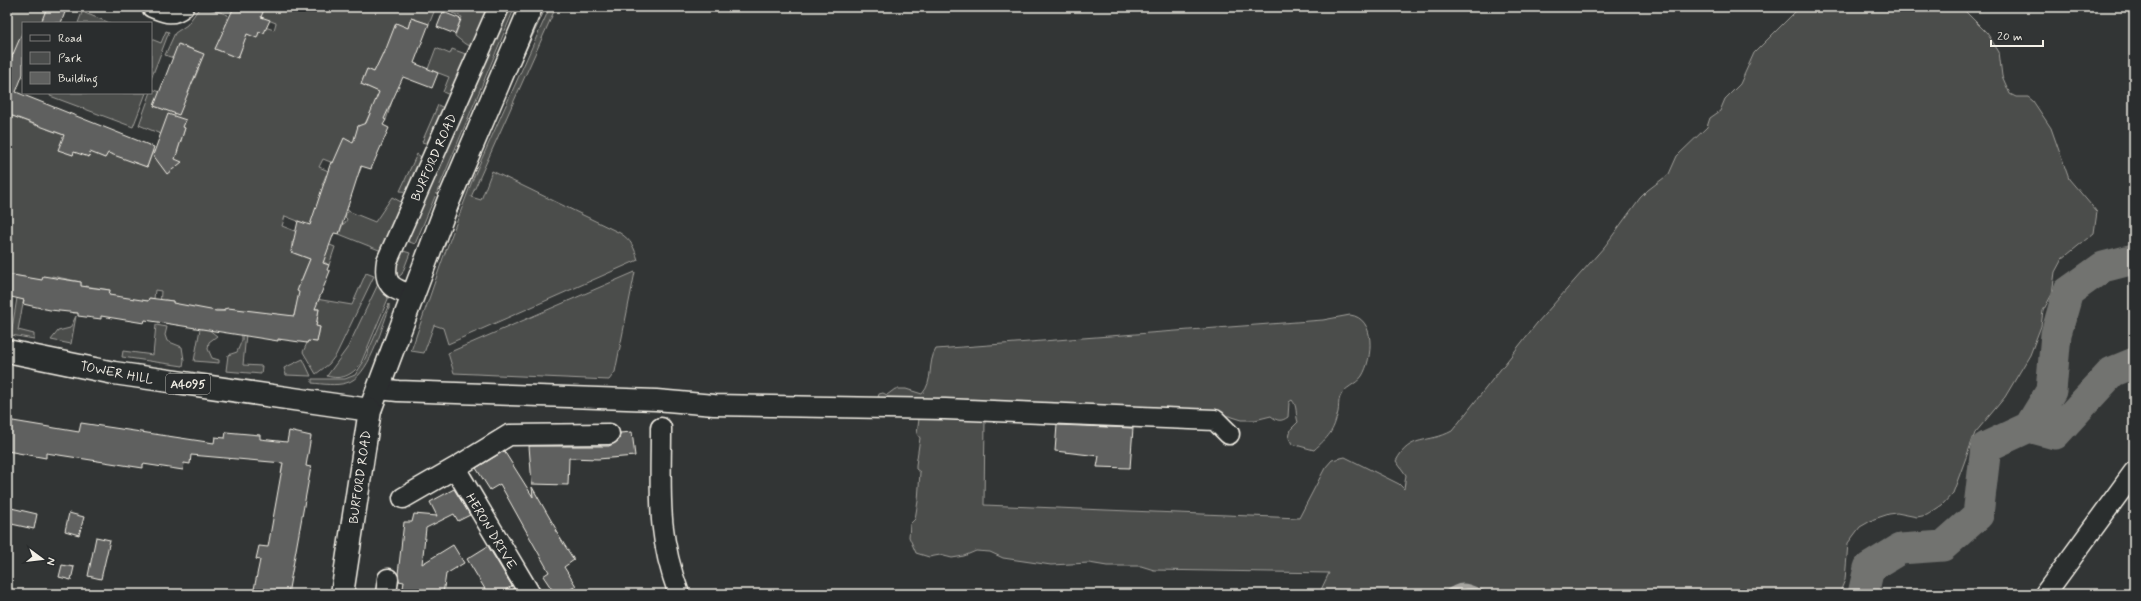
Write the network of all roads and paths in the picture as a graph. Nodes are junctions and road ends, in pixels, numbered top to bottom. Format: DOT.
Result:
graph roads {
  1 [pos="152,7"];
  2 [pos="183,7"];
  3 [pos="499,7"];
  4 [pos="531,7"];
  5 [pos="412,295"];
  6 [pos="7,351"];
  7 [pos="379,389"];
  8 [pos="370,410"];
  9 [pos="661,428"];
  10 [pos="609,434"];
  11 [pos="1229,434"];
  12 [pos="455,468"];
  13 [pos="2134,472"];
  14 [pos="403,498"];
  15 [pos="342,594"];
  16 [pos="530,594"];
  17 [pos="679,594"];
  18 [pos="2045,594"];
  1 -- 2 [label="street"];
  3 -- 5 [label="street, BURFORD ROAD"];
  4 -- 5 [label="main road, BURFORD ROAD"];
  5 -- 7 [label="main road, BURFORD ROAD"];
  6 -- 8 [label="main road, TOWER HILL / A4095"];
  7 -- 8 [label="main road, BURFORD ROAD"];
  7 -- 11 [label="street"];
  8 -- 15 [label="main road, BURFORD ROAD"];
  9 -- 17 [label="street"];
  10 -- 12 [label="street"];
  12 -- 14 [label="street"];
  12 -- 16 [label="street, HERON DRIVE"];
  13 -- 18 [label="street"];
}
